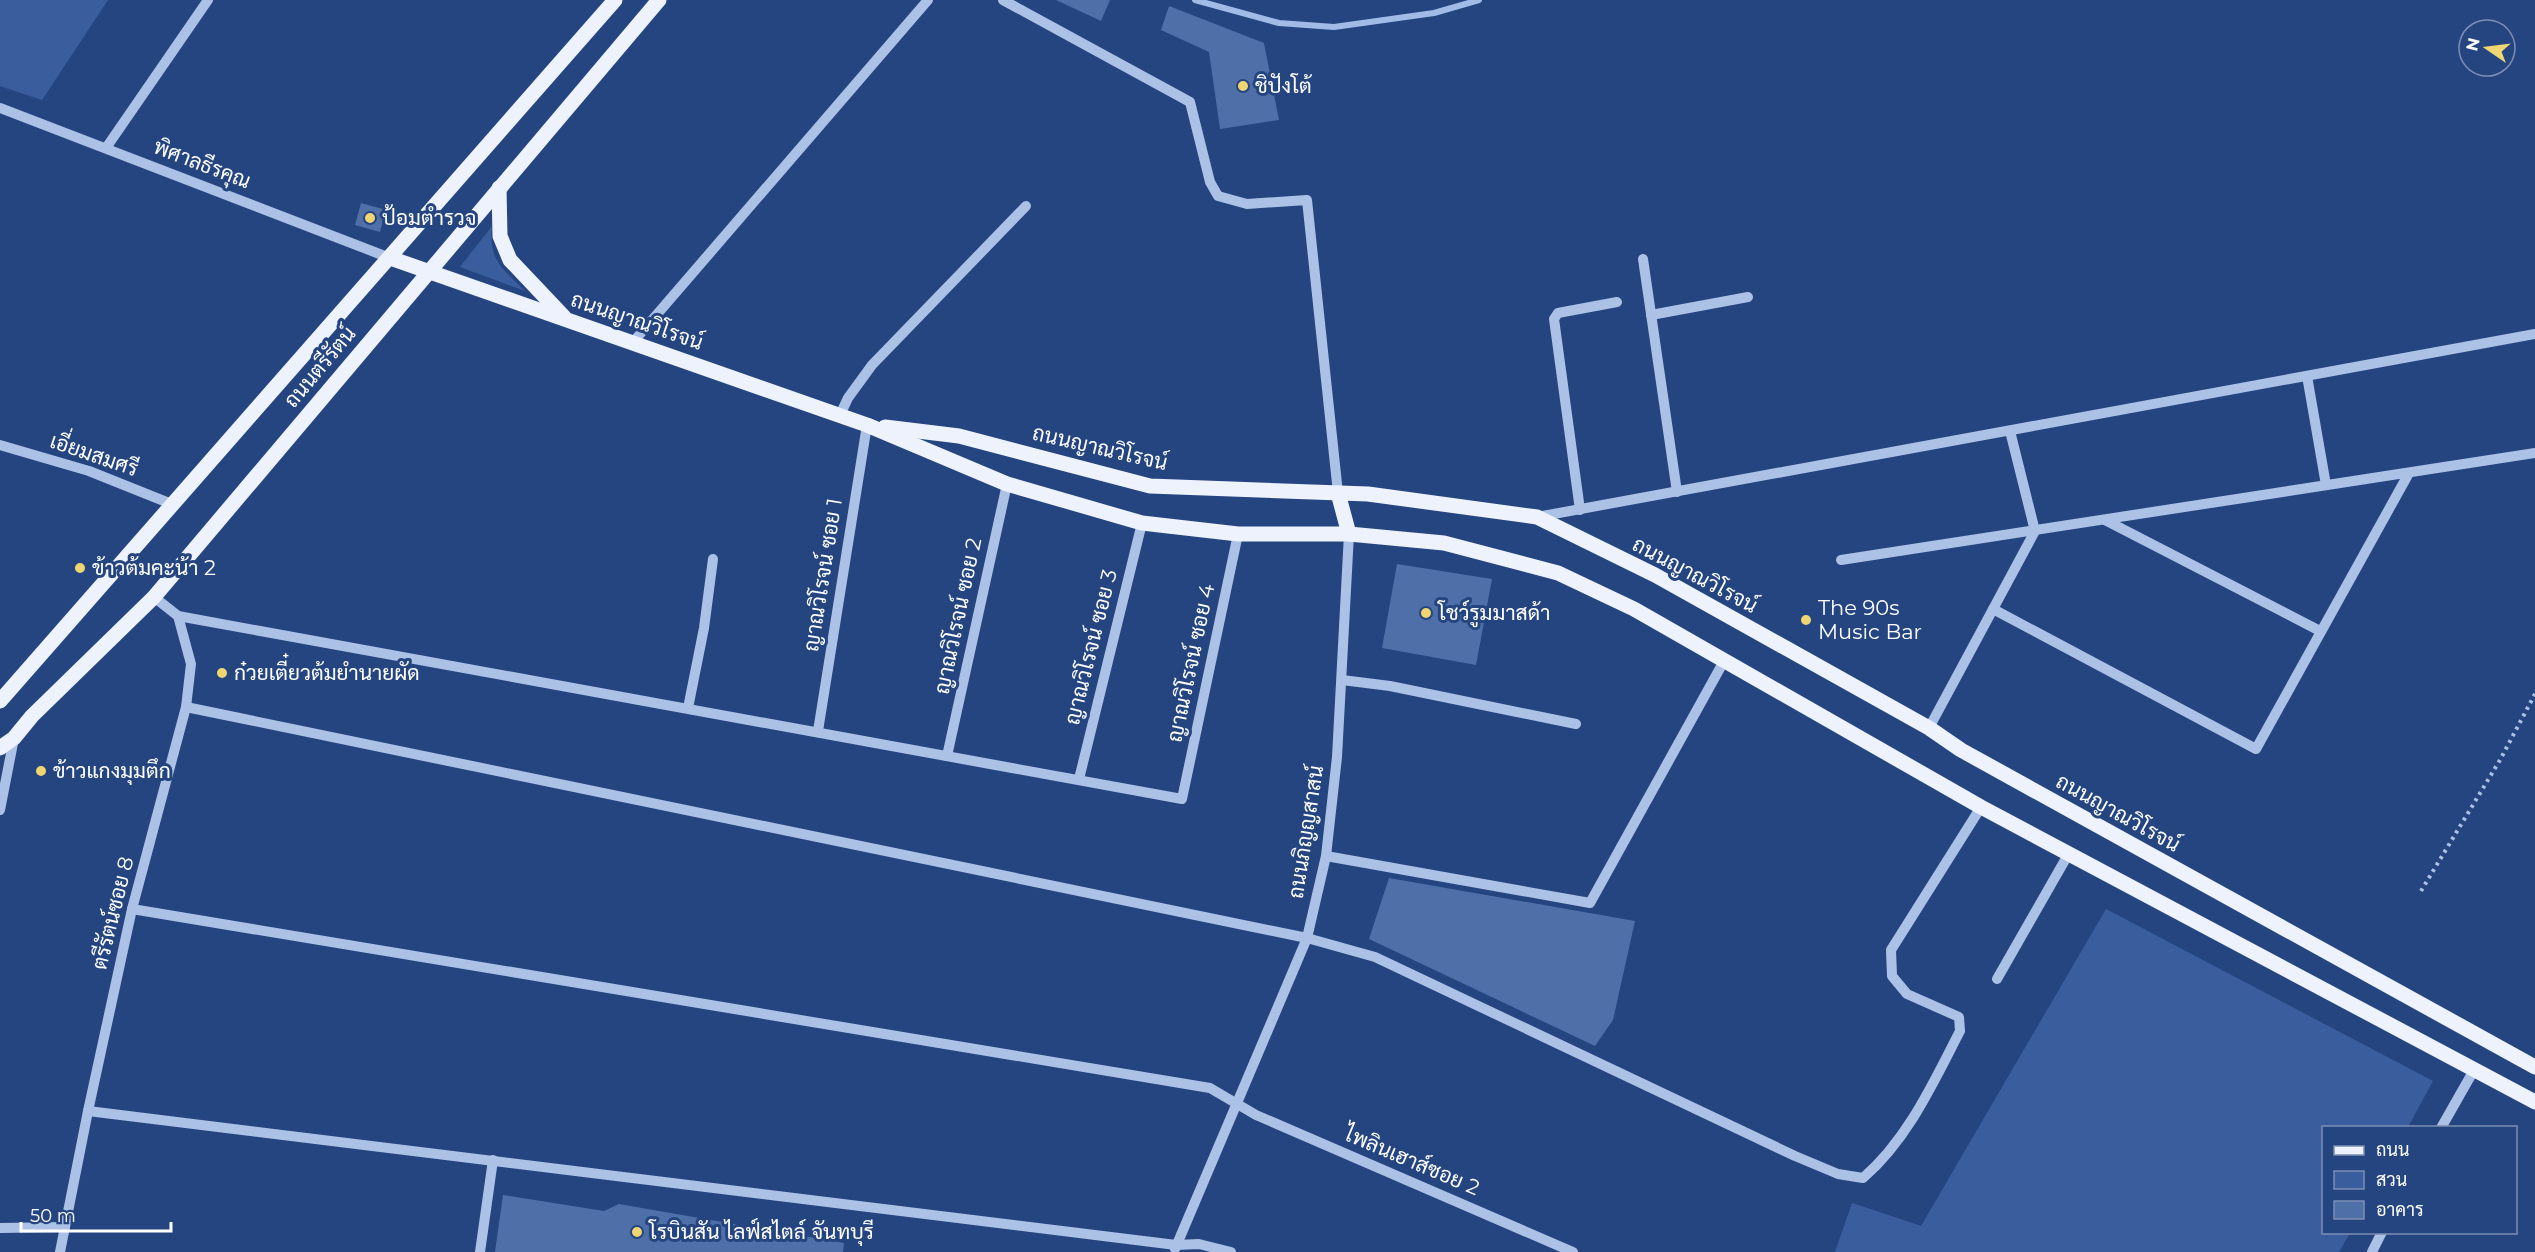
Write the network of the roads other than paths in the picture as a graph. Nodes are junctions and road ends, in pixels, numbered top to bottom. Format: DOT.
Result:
graph roads {
  1 [pos="208,0"];
  2 [pos="615,0"];
  3 [pos="659,0"];
  4 [pos="928,0"];
  5 [pos="1003,0"];
  6 [pos="0,108"];
  7 [pos="106,148"];
  8 [pos="499,188"];
  9 [pos="1026,206"];
  10 [pos="390,258"];
  11 [pos="1643,259"];
  12 [pos="427,273"];
  13 [pos="1748,297"];
  14 [pos="1617,302"];
  15 [pos="1651,315"];
  16 [pos="566,319"];
  17 [pos="2535,334"];
  18 [pos="634,341"];
  19 [pos="2307,376"];
  20 [pos="840,415"];
  21 [pos="867,425"];
  22 [pos="2010,431"];
  23 [pos="0,446"];
  24 [pos="2535,453"];
  25 [pos="2409,472"];
  26 [pos="1007,484"];
  27 [pos="2326,485"];
  28 [pos="1677,492"];
  29 [pos="1338,494"];
  30 [pos="174,505"];
  31 [pos="1580,510"];
  32 [pos="1537,518"];
  33 [pos="2105,520"];
  34 [pos="1142,523"];
  35 [pos="2035,531"];
  36 [pos="1238,534"];
  37 [pos="1349,534"];
  38 [pos="713,559"];
  39 [pos="1841,560"];
  40 [pos="154,597"];
  41 [pos="1993,609"];
  42 [pos="178,616"];
  43 [pos="2320,631"];
  44 [pos="1724,661"];
  45 [pos="1342,680"];
  46 [pos="0,701"];
  47 [pos="186,707"];
  48 [pos="688,708"];
  49 [pos="1576,724"];
  50 [pos="1929,728"];
  51 [pos="818,731"];
  52 [pos="14,738"];
  53 [pos="0,748"];
  54 [pos="947,756"];
  55 [pos="1079,779"];
  56 [pos="1980,807"];
  57 [pos="0,810"];
  58 [pos="2069,853"];
  59 [pos="1326,856"];
  60 [pos="132,909"];
  61 [pos="1307,938"];
  62 [pos="1997,979"];
  63 [pos="2535,1067"];
  64 [pos="2474,1070"];
  65 [pos="2535,1102"];
  66 [pos="1237,1104"];
  67 [pos="88,1111"];
  68 [pos="2442,1126"];
  69 [pos="493,1160"];
  70 [pos="65,1227"];
  71 [pos="0,1228"];
  72 [pos="2381,1234"];
  73 [pos="1175,1249"];
  74 [pos="60,1252"];
  75 [pos="480,1252"];
  76 [pos="1231,1252"];
  77 [pos="1573,1252"];
  78 [pos="2372,1252"];
  1 -- 7 [label="street"];
  2 -- 10 [label="main road, ถนนตรีรัตน์"];
  3 -- 8 [label="main road, ถนนตรีรัตน์"];
  4 -- 18 [label="street"];
  5 -- 29 [label="street"];
  6 -- 7 [label="street, พิศาลธีรคุณ"];
  7 -- 10 [label="street, พิศาลธีรคุณ"];
  8 -- 12 [label="main road, ถนนตรีรัตน์"];
  8 -- 16 [label="main road"];
  9 -- 20 [label="street"];
  10 -- 12 [label="main road, ถนนญาณวิโรจน์"];
  10 -- 30 [label="main road, ถนนตรีรัตน์"];
  11 -- 15 [label="street"];
  12 -- 16 [label="main road, ถนนญาณวิโรจน์"];
  12 -- 40 [label="main road, ถนนตรีรัตน์"];
  13 -- 15 [label="street"];
  14 -- 31 [label="street"];
  15 -- 28 [label="street"];
  16 -- 18 [label="main road, ถนนญาณวิโรจน์"];
  17 -- 19 [label="street"];
  18 -- 20 [label="main road, ถนนญาณวิโรจน์"];
  19 -- 22 [label="street"];
  19 -- 27 [label="street"];
  20 -- 21 [label="main road, ถนนญาณวิโรจน์"];
  21 -- 26 [label="main road, ถนนญาณวิโรจน์"];
  21 -- 29 [label="main road, ถนนญาณวิโรจน์"];
  21 -- 51 [label="street, ญาณวิโรจน์ ซอย 1"];
  22 -- 28 [label="street"];
  22 -- 35 [label="street"];
  23 -- 30 [label="street, เอี่ยมสมศรี"];
  24 -- 25 [label="street"];
  25 -- 27 [label="street"];
  25 -- 43 [label="street"];
  26 -- 34 [label="main road, ถนนญาณวิโรจน์"];
  26 -- 54 [label="street, ญาณวิโรจน์ ซอย 2"];
  27 -- 33 [label="street"];
  28 -- 31 [label="street"];
  29 -- 32 [label="main road, ถนนญาณวิโรจน์"];
  29 -- 37 [label="main road"];
  30 -- 46 [label="main road, ถนนตรีรัตน์"];
  31 -- 32 [label="street"];
  32 -- 50 [label="main road, ถนนญาณวิโรจน์"];
  33 -- 35 [label="street"];
  33 -- 43 [label="street"];
  34 -- 36 [label="main road, ถนนญาณวิโรจน์"];
  34 -- 55 [label="street, ญาณวิโรจน์ ซอย 3"];
  35 -- 39 [label="street"];
  35 -- 41 [label="street"];
  36 -- 37 [label="main road, ถนนญาณวิโรจน์"];
  36 -- 55 [label="street, ญาณวิโรจน์ ซอย 4"];
  37 -- 44 [label="main road, ถนนญาณวิโรจน์"];
  37 -- 45 [label="street, ถนนภิญญสาสน์"];
  38 -- 48 [label="street"];
  40 -- 42 [label="street"];
  40 -- 52 [label="main road, ถนนตรีรัตน์"];
  41 -- 43 [label="street"];
  41 -- 50 [label="street"];
  42 -- 47 [label="street, ตรีรัตน์ซอย 8"];
  42 -- 48 [label="street"];
  44 -- 56 [label="main road, ถนนญาณวิโรจน์"];
  44 -- 59 [label="street"];
  45 -- 49 [label="street"];
  45 -- 59 [label="street, ถนนภิญญสาสน์"];
  47 -- 60 [label="street, ตรีรัตน์ซอย 8"];
  47 -- 61 [label="street"];
  48 -- 51 [label="street"];
  50 -- 63 [label="main road, ถนนญาณวิโรจน์"];
  51 -- 54 [label="street"];
  52 -- 53 [label="main road, ถนนตรีรัตน์"];
  52 -- 57 [label="street"];
  54 -- 55 [label="street"];
  56 -- 58 [label="main road, ถนนญาณวิโรจน์"];
  56 -- 61 [label="street"];
  58 -- 62 [label="street"];
  58 -- 64 [label="main road, ถนนญาณวิโรจน์"];
  59 -- 61 [label="street, ถนนภิญญสาสน์"];
  60 -- 66 [label="street, ไพลินเฮาส์ซอย 2"];
  60 -- 67 [label="street, ตรีรัตน์ซอย 8"];
  61 -- 66 [label="street, ถนนภิญญสาสน์"];
  64 -- 65 [label="main road, ถนนญาณวิโรจน์"];
  64 -- 68 [label="street"];
  66 -- 73 [label="street, ถนนภิญญสาสน์"];
  66 -- 77 [label="street, ไพลินเฮาส์ซอย 2"];
  67 -- 69 [label="street"];
  67 -- 70 [label="street, ตรีรัตน์ซอย 8"];
  69 -- 73 [label="street"];
  69 -- 75 [label="street"];
  70 -- 71 [label="street"];
  70 -- 74 [label="street, ตรีรัตน์ซอย 8"];
  72 -- 78 [label="street"];
  73 -- 76 [label="street"];
}
